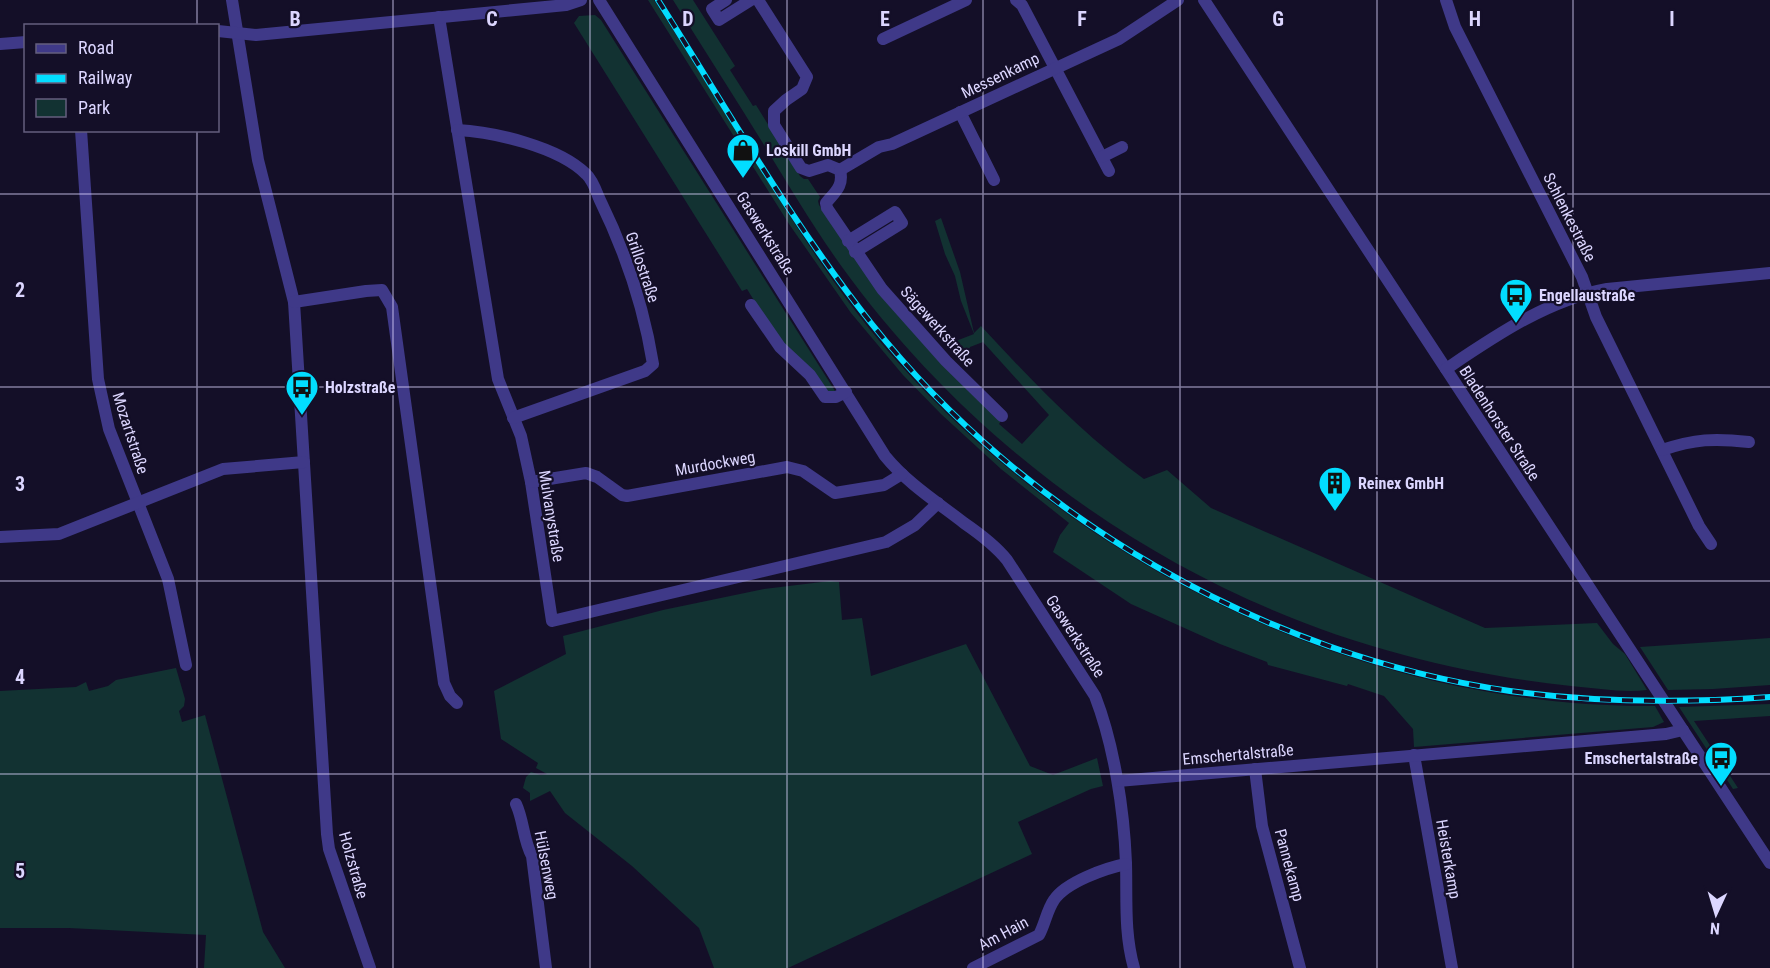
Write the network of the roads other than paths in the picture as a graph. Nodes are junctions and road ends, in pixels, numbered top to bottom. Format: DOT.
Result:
graph roads {
  1 [pos="232,0"];
  2 [pos="581,0"];
  3 [pos="599,0"];
  4 [pos="726,0"];
  5 [pos="751,0"];
  6 [pos="758,0"];
  7 [pos="966,0"];
  8 [pos="1016,0"];
  9 [pos="1178,0"];
  10 [pos="1204,0"];
  11 [pos="1446,0"];
  12 [pos="439,17"];
  13 [pos="219,31"];
  14 [pos="237,32"];
  15 [pos="884,39"];
  16 [pos="24,42"];
  17 [pos="0,44"];
  18 [pos="1054,67"];
  19 [pos="960,112"];
  20 [pos="458,130"];
  21 [pos="81,132"];
  22 [pos="1122,147"];
  23 [pos="1102,157"];
  24 [pos="840,170"];
  25 [pos="1109,171"];
  26 [pos="994,180"];
  27 [pos="848,241"];
  28 [pos="855,252"];
  29 [pos="1770,273"];
  30 [pos="1587,293"];
  31 [pos="294,302"];
  32 [pos="751,304"];
  33 [pos="1446,369"];
  34 [pos="846,392"];
  35 [pos="1002,416"];
  36 [pos="513,418"];
  37 [pos="1749,442"];
  38 [pos="1662,450"];
  39 [pos="304,462"];
  40 [pos="902,474"];
  41 [pos="531,482"];
  42 [pos="136,502"];
  43 [pos="938,503"];
  44 [pos="0,537"];
  45 [pos="1712,544"];
  46 [pos="186,665"];
  47 [pos="457,704"];
  48 [pos="1683,730"];
  49 [pos="1414,756"];
  50 [pos="1255,769"];
  51 [pos="1118,781"];
  52 [pos="516,804"];
  53 [pos="1770,863"];
  54 [pos="1126,864"];
  55 [pos="370,968"];
  56 [pos="546,968"];
  57 [pos="973,968"];
  58 [pos="1134,968"];
  59 [pos="1300,968"];
  60 [pos="1452,968"];
  1 -- 14 [label="street, Holzstraße"];
  2 -- 12 [label="street"];
  3 -- 34 [label="street, Gaswerkstraße"];
  4 -- 5 [label="street"];
  6 -- 24 [label="street"];
  7 -- 15 [label="street"];
  8 -- 18 [label="street, Messenkamp"];
  9 -- 18 [label="street, Messenkamp"];
  10 -- 33 [label="street, Bladenhorster Straße"];
  11 -- 30 [label="street, Schlenkestraße"];
  12 -- 14 [label="street"];
  12 -- 20 [label="street, Mulvanystraße"];
  13 -- 14 [label="street"];
  14 -- 31 [label="street, Holzstraße"];
  16 -- 17 [label="street"];
  18 -- 19 [label="street, Messenkamp"];
  18 -- 23 [label="street, Messenkamp"];
  19 -- 24 [label="street, Messenkamp"];
  19 -- 26 [label="street, Messenkamp"];
  20 -- 36 [label="street, Mulvanystraße"];
  20 -- 36 [label="street, Grillostraße"];
  21 -- 42 [label="street, Mozartstraße"];
  22 -- 23 [label="street"];
  23 -- 25 [label="street, Messenkamp"];
  24 -- 27 [label="street, Sägewerkstraße"];
  27 -- 28 [label="street, Sägewerkstraße"];
  27 -- 28 [label="street"];
  28 -- 35 [label="street, Sägewerkstraße"];
  29 -- 30 [label="street"];
  30 -- 33 [label="street"];
  30 -- 38 [label="street, Schlenkestraße"];
  31 -- 39 [label="street, Holzstraße"];
  31 -- 47 [label="street"];
  32 -- 34 [label="street"];
  33 -- 48 [label="street, Bladenhorster Straße"];
  34 -- 40 [label="street, Gaswerkstraße"];
  36 -- 41 [label="street, Mulvanystraße"];
  37 -- 38 [label="street"];
  38 -- 45 [label="street, Schlenkestraße"];
  39 -- 42 [label="street"];
  39 -- 55 [label="street, Holzstraße"];
  40 -- 41 [label="street, Murdockweg"];
  40 -- 43 [label="street, Gaswerkstraße"];
  41 -- 43 [label="street, Mulvanystraße"];
  42 -- 44 [label="street"];
  42 -- 46 [label="street, Mozartstraße"];
  43 -- 51 [label="street, Gaswerkstraße"];
  48 -- 49 [label="street, Emschertalstraße"];
  48 -- 53 [label="street, Bladenhorster Straße"];
  49 -- 50 [label="street, Emschertalstraße"];
  49 -- 60 [label="street, Heisterkamp"];
  50 -- 51 [label="street, Emschertalstraße"];
  50 -- 59 [label="street, Pannekamp"];
  51 -- 54 [label="street, Gaswerkstraße"];
  52 -- 56 [label="street, Hülsenweg"];
  54 -- 57 [label="street, Am Hain"];
  54 -- 58 [label="street, Gaswerkstraße"];
}
